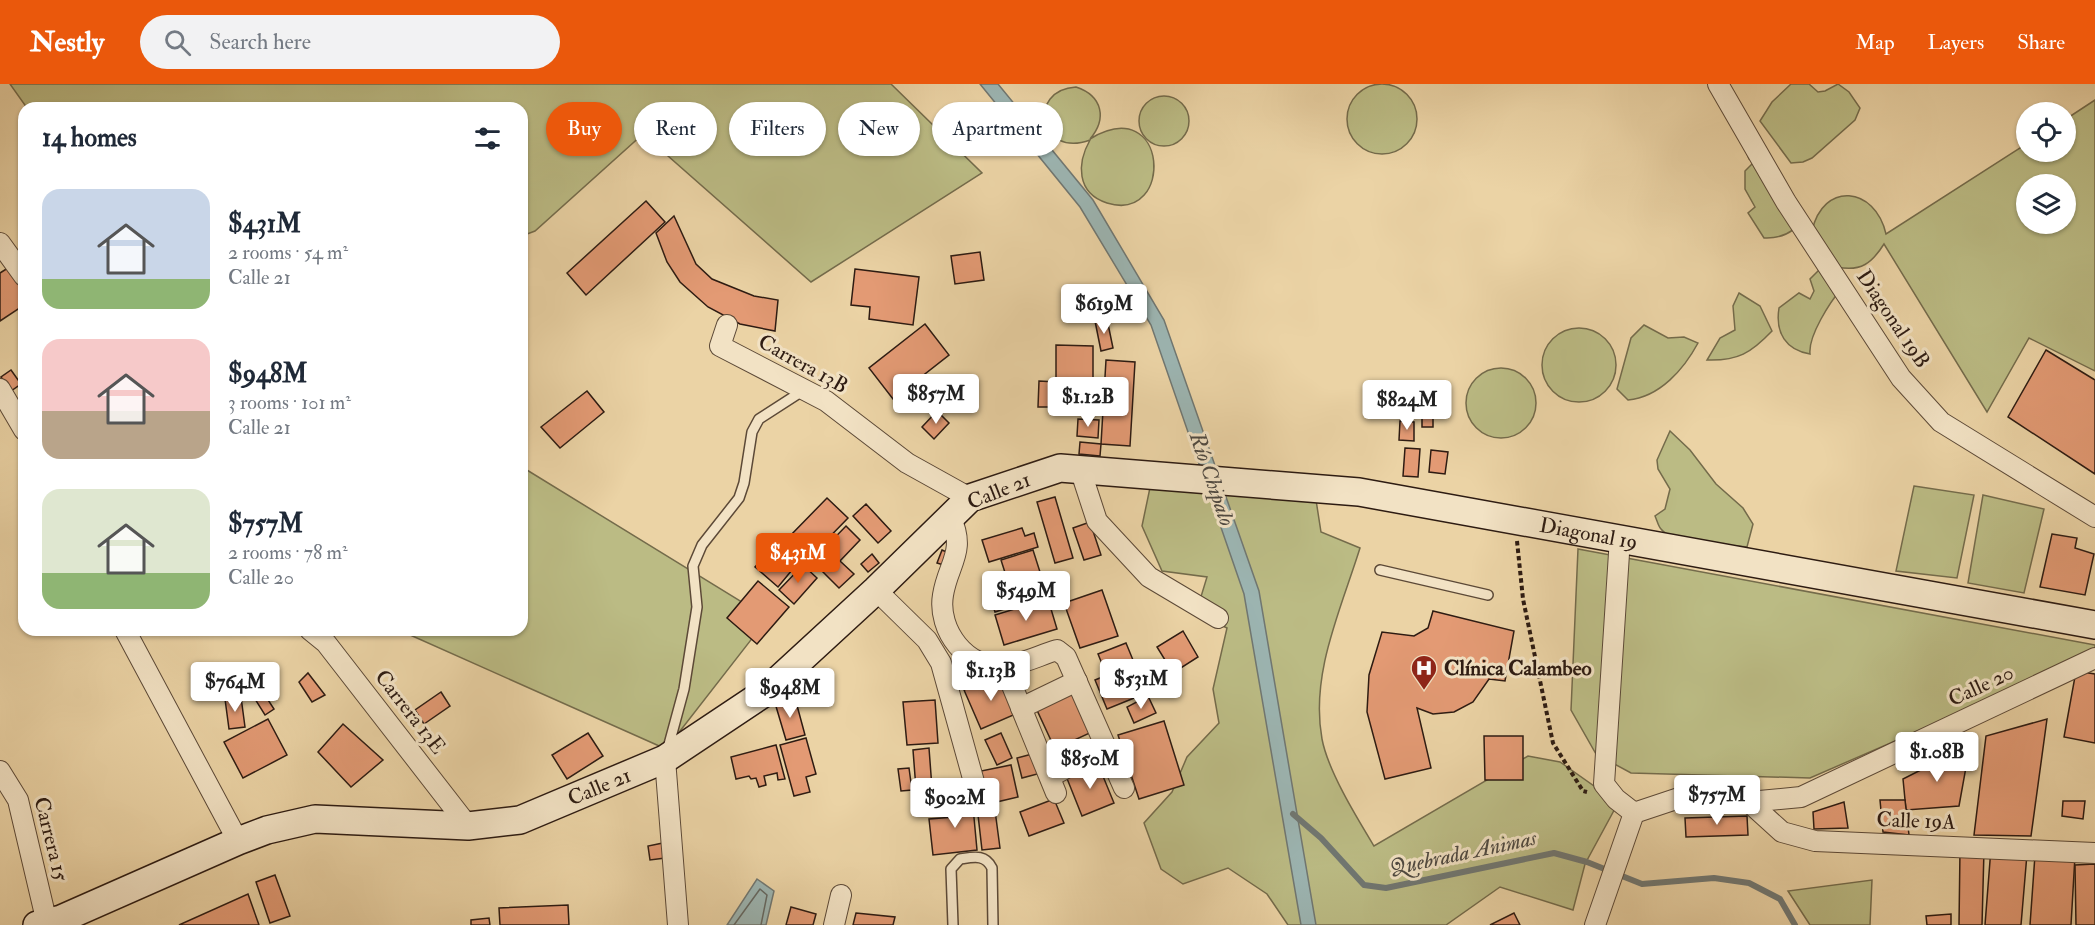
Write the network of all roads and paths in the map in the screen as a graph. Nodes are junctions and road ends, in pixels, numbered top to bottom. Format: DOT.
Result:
graph roads {
  1 [pos="1718,84"];
  2 [pos="0,243"];
  3 [pos="18,268"];
  4 [pos="728,325"];
  5 [pos="0,389"];
  6 [pos="805,389"];
  7 [pos="18,420"];
  8 [pos="1080,470"];
  9 [pos="970,498"];
  10 [pos="950,516"];
  11 [pos="2095,517"];
  12 [pos="1515,520"];
  13 [pos="1620,538"];
  14 [pos="1380,570"];
  15 [pos="876,590"];
  16 [pos="1488,595"];
  17 [pos="1218,618"];
  18 [pos="2095,625"];
  19 [pos="128,636"];
  20 [pos="317,636"];
  21 [pos="2095,658"];
  22 [pos="1004,666"];
  23 [pos="1077,681"];
  24 [pos="1021,708"];
  25 [pos="1106,746"];
  26 [pos="665,759"];
  27 [pos="0,771"];
  28 [pos="974,782"];
  29 [pos="1124,788"];
  30 [pos="1617,799"];
  31 [pos="1749,802"];
  32 [pos="1634,813"];
  33 [pos="468,826"];
  34 [pos="238,841"];
  35 [pos="2095,853"];
  36 [pos="841,896"];
  37 [pos="52,923"];
  38 [pos="678,925"];
  39 [pos="834,925"];
  40 [pos="953,925"];
  41 [pos="993,925"];
  42 [pos="1595,925"];
  1 -- 11 [label="street, Diagonal 19B"];
  2 -- 3 [label="street"];
  4 -- 6 [label="street, Carrera 13B"];
  5 -- 7 [label="street"];
  6 -- 9 [label="street, Carrera 13B"];
  6 -- 26 [label="lane"];
  8 -- 9 [label="street, Calle 21"];
  8 -- 12 [label="street, Diagonal 19"];
  8 -- 17 [label="street"];
  9 -- 10 [label="street, Calle 21"];
  10 -- 15 [label="street, Calle 21"];
  10 -- 22 [label="street"];
  12 -- 13 [label="street, Diagonal 19"];
  12 -- 30 [label="path"];
  13 -- 18 [label="street, Diagonal 19"];
  13 -- 30 [label="street"];
  14 -- 16 [label="lane"];
  15 -- 26 [label="street, Calle 21"];
  15 -- 28 [label="street"];
  19 -- 34 [label="street"];
  20 -- 33 [label="street, Carrera 13E"];
  21 -- 31 [label="street, Calle 20"];
  22 -- 23 [label="street"];
  22 -- 24 [label="street"];
  23 -- 24 [label="street"];
  23 -- 25 [label="street"];
  24 -- 25 [label="street"];
  25 -- 29 [label="street"];
  26 -- 33 [label="street, Calle 21"];
  26 -- 38 [label="street"];
  27 -- 37 [label="street, Carrera 15"];
  30 -- 32 [label="street"];
  31 -- 32 [label="street, Calle 20"];
  31 -- 35 [label="street, Calle 19A"];
  32 -- 42 [label="street"];
  33 -- 34 [label="street, Calle 21"];
  34 -- 37 [label="street, Calle 21"];
  36 -- 39 [label="street"];
  40 -- 41 [label="lane"];
}
